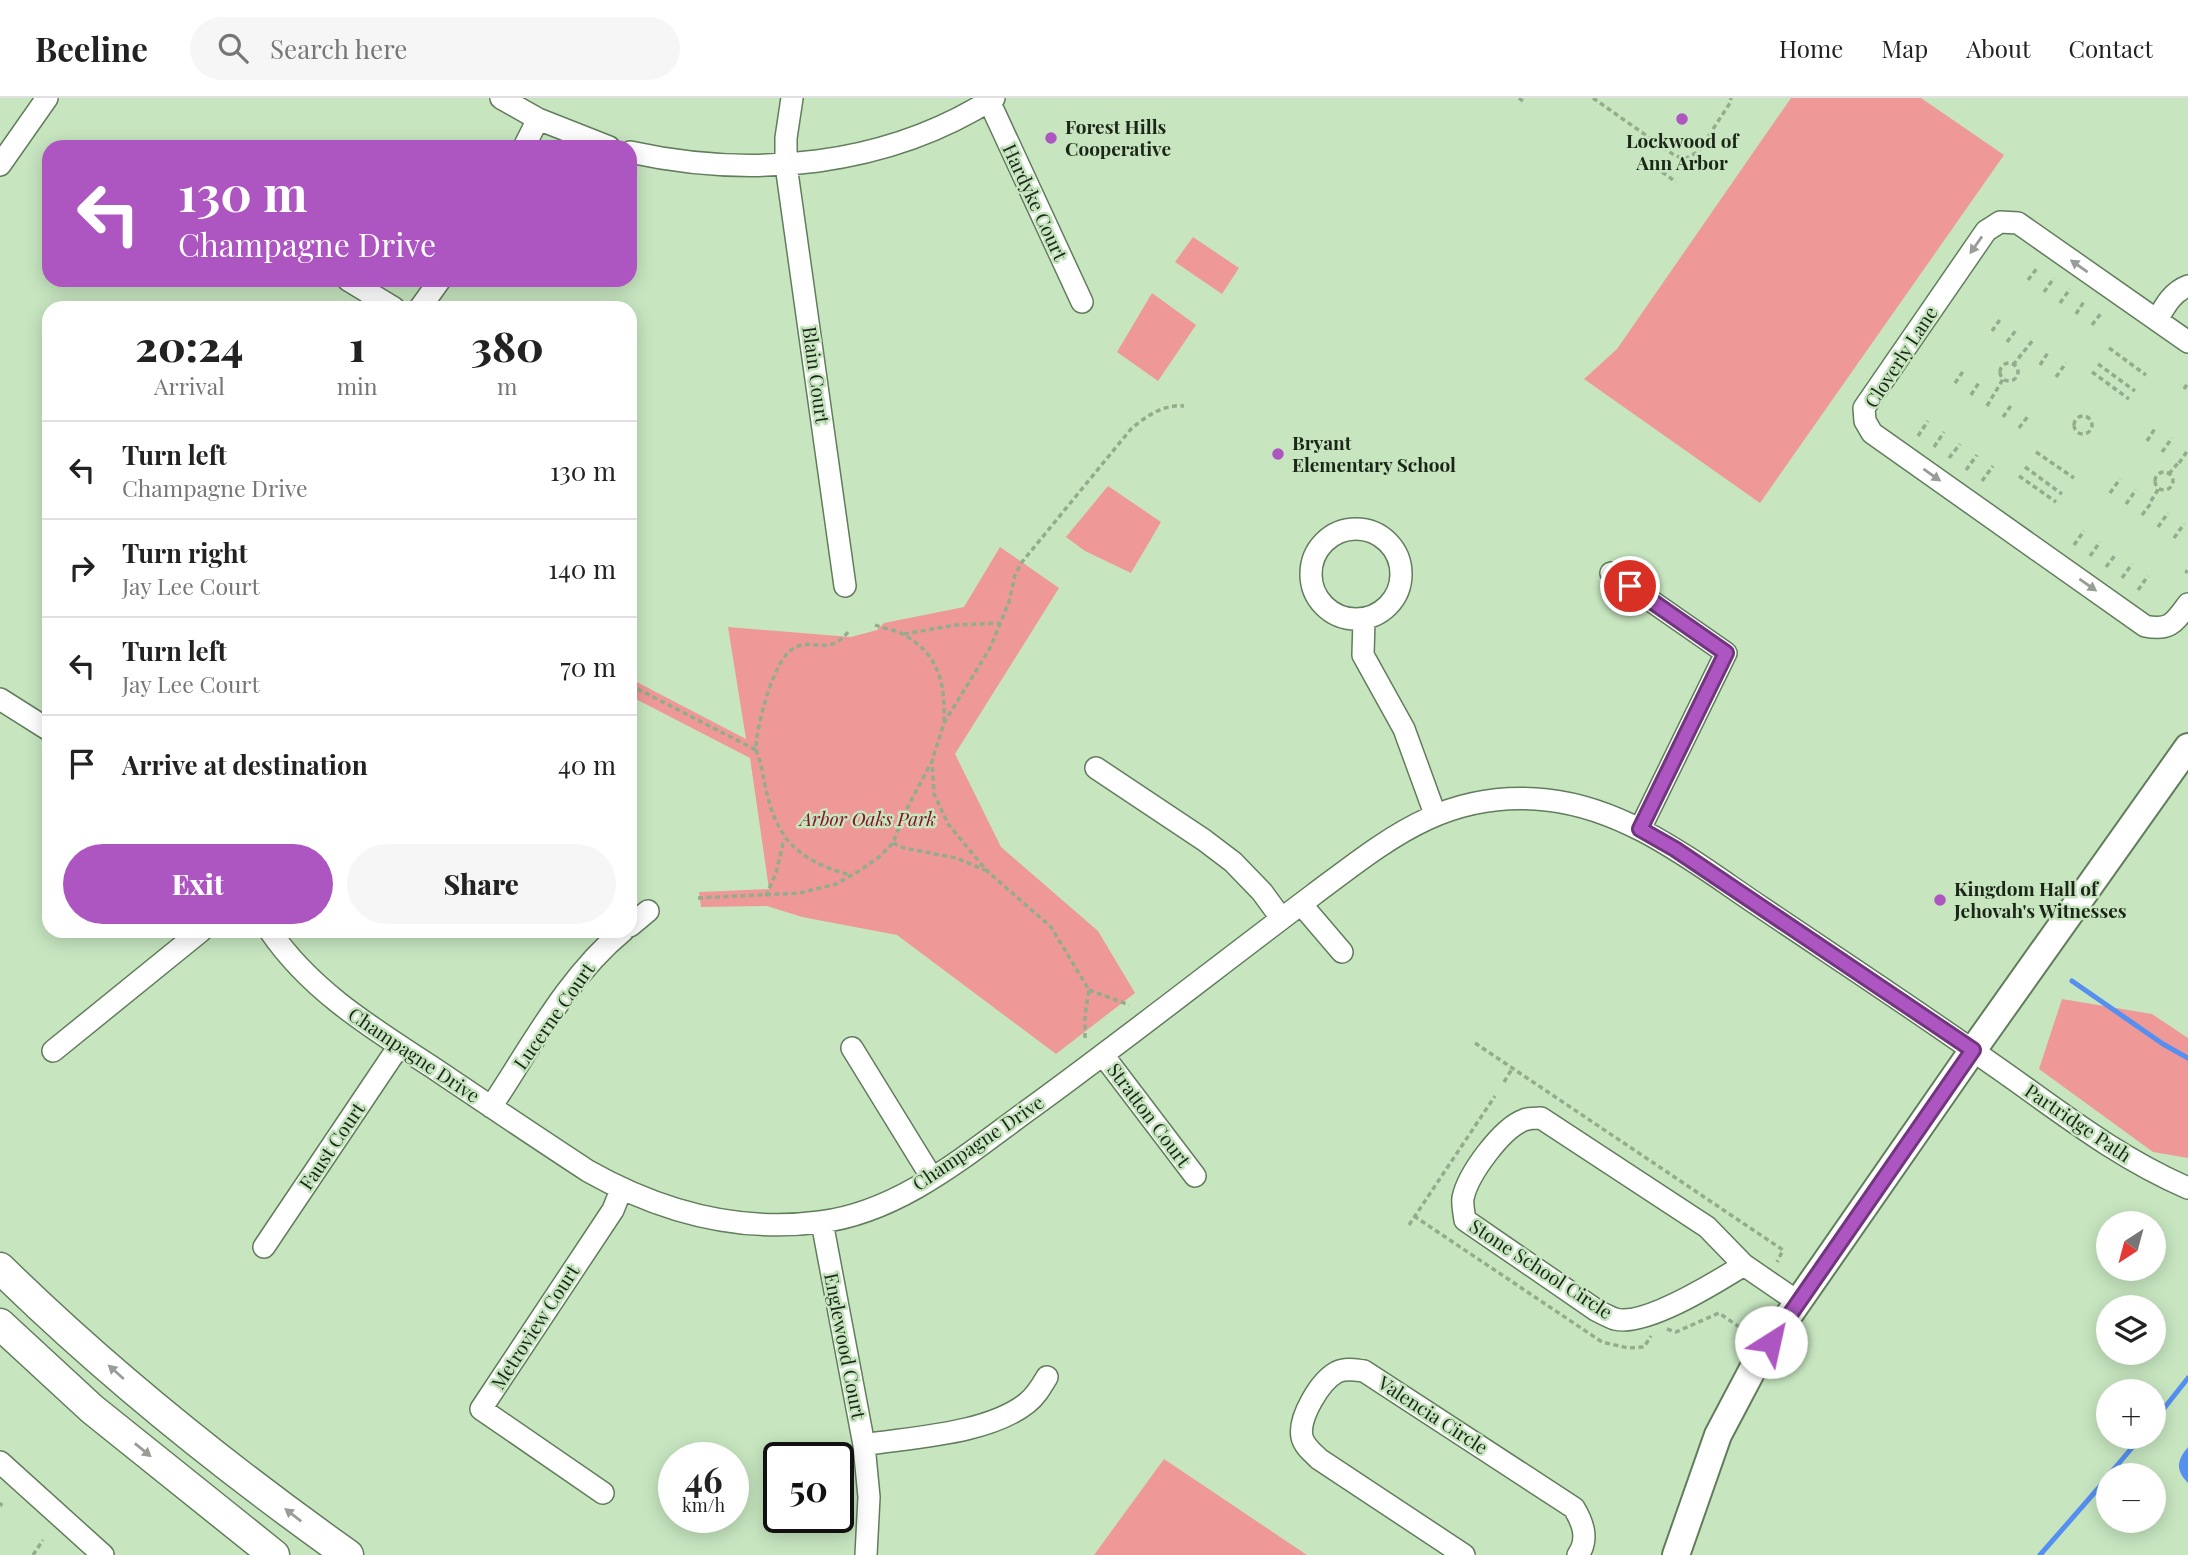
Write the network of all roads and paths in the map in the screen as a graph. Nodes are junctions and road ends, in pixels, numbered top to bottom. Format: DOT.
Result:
graph roads {
  1 [pos="47,98"];
  2 [pos="501,98"];
  3 [pos="792,98"];
  4 [pos="1519,98"];
  5 [pos="1593,98"];
  6 [pos="1731,98"];
  7 [pos="991,100"];
  8 [pos="1525,103"];
  9 [pos="538,119"];
  10 [pos="1707,126"];
  11 [pos="1713,130"];
  12 [pos="528,140"];
  13 [pos="592,140"];
  14 [pos="637,153"];
  15 [pos="0,165"];
  16 [pos="786,165"];
  17 [pos="1662,172"];
  18 [pos="1676,182"];
  19 [pos="2038,267"];
  20 [pos="2054,278"];
  21 [pos="2028,280"];
  22 [pos="2188,285"];
  23 [pos="360,287"];
  24 [pos="2070,289"];
  25 [pos="2044,292"];
  26 [pos="2085,300"];
  27 [pos="382,301"];
  28 [pos="1082,302"];
  29 [pos="2060,303"];
  30 [pos="2102,312"];
  31 [pos="2076,314"];
  32 [pos="2001,318"];
  33 [pos="2157,320"];
  34 [pos="2092,325"];
  35 [pos="2017,329"];
  36 [pos="1992,331"];
  37 [pos="2033,340"];
  38 [pos="2007,342"];
  39 [pos="2188,342"];
  40 [pos="2109,348"];
  41 [pos="2049,351"];
  42 [pos="2066,363"];
  43 [pos="2098,364"];
  44 [pos="2013,365"];
  45 [pos="2040,365"];
  46 [pos="1965,370"];
  47 [pos="2092,372"];
  48 [pos="2146,375"];
  49 [pos="2056,377"];
  50 [pos="2003,379"];
  51 [pos="1980,381"];
  52 [pos="1955,383"];
  53 [pos="2188,383"];
  54 [pos="2183,389"];
  55 [pos="2135,391"];
  56 [pos="1971,395"];
  57 [pos="2129,400"];
  58 [pos="2012,404"];
  59 [pos="1987,406"];
  60 [pos="1184,407"];
  61 [pos="2029,415"];
  62 [pos="2003,417"];
  63 [pos="1928,421"];
  64 [pos="2074,424"];
  65 [pos="2157,427"];
  66 [pos="2019,428"];
  67 [pos="1944,432"];
  68 [pos="1917,436"];
  69 [pos="2172,438"];
  70 [pos="2147,441"];
  71 [pos="1960,443"];
  72 [pos="1934,447"];
  73 [pos="2188,450"];
  74 [pos="2036,452"];
  75 [pos="2162,452"];
  76 [pos="1977,455"];
  77 [pos="1950,458"];
  78 [pos="1993,466"];
  79 [pos="2025,467"];
  80 [pos="1966,470"];
  81 [pos="2169,474"];
  82 [pos="2019,476"];
  83 [pos="2074,478"];
  84 [pos="2120,479"];
  85 [pos="1982,481"];
  86 [pos="2159,488"];
  87 [pos="2136,490"];
  88 [pos="2110,493"];
  89 [pos="2062,494"];
  90 [pos="2056,502"];
  91 [pos="2126,504"];
  92 [pos="2168,513"];
  93 [pos="2142,515"];
  94 [pos="2183,524"];
  95 [pos="2158,527"];
  96 [pos="2084,531"];
  97 [pos="2174,538"];
  98 [pos="2100,542"];
  99 [pos="2074,545"];
  100 [pos="2116,554"];
  101 [pos="2090,556"];
  102 [pos="2132,564"];
  103 [pos="2106,567"];
  104 [pos="1611,573"];
  105 [pos="2148,576"];
  106 [pos="2122,578"];
  107 [pos="845,586"];
  108 [pos="2138,590"];
  109 [pos="2188,604"];
  110 [pos="1364,619"];
  111 [pos="1000,623"];
  112 [pos="875,625"];
  113 [pos="848,632"];
  114 [pos="904,634"];
  115 [pos="637,689"];
  116 [pos="0,699"];
  117 [pos="943,723"];
  118 [pos="42,726"];
  119 [pos="2188,747"];
  120 [pos="756,750"];
  121 [pos="932,761"];
  122 [pos="1096,768"];
  123 [pos="1435,814"];
  124 [pos="1640,829"];
  125 [pos="785,837"];
  126 [pos="893,843"];
  127 [pos="987,871"];
  128 [pos="851,875"];
  129 [pos="766,896"];
  130 [pos="698,898"];
  131 [pos="1301,904"];
  132 [pos="648,911"];
  133 [pos="1281,918"];
  134 [pos="637,920"];
  135 [pos="192,938"];
  136 [pos="274,938"];
  137 [pos="616,938"];
  138 [pos="1342,952"];
  139 [pos="1089,990"];
  140 [pos="1129,1005"];
  141 [pos="1085,1038"];
  142 [pos="1475,1043"];
  143 [pos="399,1046"];
  144 [pos="852,1048"];
  145 [pos="1973,1050"];
  146 [pos="53,1051"];
  147 [pos="1103,1055"];
  148 [pos="1512,1069"];
  149 [pos="1504,1082"];
  150 [pos="1495,1096"];
  151 [pos="491,1107"];
  152 [pos="1195,1176"];
  153 [pos="932,1178"];
  154 [pos="2188,1188"];
  155 [pos="621,1190"];
  156 [pos="822,1222"];
  157 [pos="1409,1225"];
  158 [pos="264,1247"];
  159 [pos="1744,1265"];
  160 [pos="1783,1267"];
  161 [pos="0,1268"];
  162 [pos="1798,1302"];
  163 [pos="0,1324"];
  164 [pos="1047,1377"];
  165 [pos="864,1446"];
  166 [pos="0,1462"];
  167 [pos="603,1493"];
  168 [pos="43,1540"];
  169 [pos="33,1555"];
  170 [pos="103,1555"];
  171 [pos="274,1555"];
  172 [pos="348,1555"];
  173 [pos="866,1555"];
  174 [pos="1464,1555"];
  175 [pos="1578,1555"];
  176 [pos="1676,1555"];
  1 -- 15 [label="street"];
  2 -- 9 [label="street"];
  3 -- 16 [label="street, Blain Court"];
  4 -- 8 [label="path"];
  5 -- 11 [label="path"];
  6 -- 11 [label="path"];
  7 -- 16 [label="street"];
  7 -- 28 [label="street, Hardyke Court"];
  9 -- 12 [label="street"];
  9 -- 13 [label="street"];
  10 -- 11 [label="path"];
  14 -- 16 [label="street"];
  16 -- 107 [label="street, Blain Court"];
  17 -- 18 [label="path"];
  19 -- 21 [label="path"];
  20 -- 25 [label="path"];
  22 -- 33 [label="street"];
  23 -- 27 [label="street"];
  24 -- 29 [label="path"];
  26 -- 31 [label="path"];
  30 -- 34 [label="path"];
  32 -- 36 [label="path"];
  33 -- 39 [label="street, Cloverly Lane"];
  33 -- 109 [label="street, Cloverly Lane, one-way"];
  35 -- 38 [label="path"];
  37 -- 44 [label="path"];
  40 -- 48 [label="path"];
  41 -- 45 [label="path"];
  42 -- 49 [label="path"];
  43 -- 55 [label="path"];
  44 -- 50 [label="path"];
  44 -- 50 [label="path"];
  46 -- 52 [label="path"];
  47 -- 57 [label="path"];
  50 -- 59 [label="path"];
  51 -- 56 [label="path"];
  53 -- 54 [label="path"];
  58 -- 62 [label="path"];
  60 -- 111 [label="path"];
  61 -- 66 [label="path"];
  63 -- 68 [label="path"];
  64 -- 64 [label="path"];
  65 -- 70 [label="path"];
  67 -- 72 [label="path"];
  69 -- 75 [label="path"];
  71 -- 77 [label="path"];
  73 -- 81 [label="path"];
  74 -- 83 [label="path"];
  76 -- 80 [label="path"];
  78 -- 85 [label="path"];
  79 -- 89 [label="path"];
  81 -- 86 [label="path"];
  81 -- 86 [label="path"];
  82 -- 90 [label="path"];
  84 -- 88 [label="path"];
  86 -- 93 [label="path"];
  87 -- 91 [label="path"];
  92 -- 95 [label="path"];
  94 -- 97 [label="path"];
  96 -- 99 [label="path"];
  98 -- 101 [label="path"];
  100 -- 103 [label="path"];
  102 -- 106 [label="path"];
  104 -- 124 [label="street"];
  105 -- 108 [label="path"];
  110 -- 110 [label="street"];
  110 -- 123 [label="street"];
  111 -- 114 [label="path"];
  111 -- 117 [label="path"];
  112 -- 114 [label="path"];
  113 -- 120 [label="path"];
  114 -- 117 [label="path"];
  115 -- 120 [label="path"];
  116 -- 118 [label="street"];
  117 -- 121 [label="path"];
  119 -- 145 [label="main road"];
  120 -- 125 [label="path"];
  121 -- 126 [label="path"];
  121 -- 127 [label="path"];
  122 -- 133 [label="street"];
  123 -- 124 [label="street, Champagne Drive"];
  123 -- 131 [label="street, Champagne Drive"];
  124 -- 145 [label="street, Champagne Drive"];
  125 -- 128 [label="path"];
  125 -- 129 [label="path"];
  126 -- 127 [label="path"];
  126 -- 128 [label="path"];
  127 -- 139 [label="path"];
  128 -- 129 [label="path"];
  129 -- 130 [label="path"];
  131 -- 133 [label="street, Champagne Drive"];
  131 -- 138 [label="street"];
  132 -- 134 [label="street"];
  133 -- 147 [label="street, Champagne Drive"];
  135 -- 146 [label="street"];
  136 -- 143 [label="street, Champagne Drive"];
  137 -- 151 [label="street, Lucerne Court"];
  139 -- 140 [label="path"];
  139 -- 141 [label="path"];
  142 -- 148 [label="path"];
  143 -- 151 [label="street, Champagne Drive"];
  143 -- 158 [label="street, Faust Court"];
  144 -- 153 [label="street"];
  145 -- 154 [label="street, Partridge Path"];
  145 -- 162 [label="main road"];
  147 -- 152 [label="street, Stratton Court"];
  147 -- 153 [label="street, Champagne Drive"];
  148 -- 149 [label="path"];
  148 -- 160 [label="path"];
  150 -- 157 [label="path"];
  151 -- 155 [label="street, Champagne Drive"];
  153 -- 156 [label="street, Champagne Drive"];
  155 -- 156 [label="street, Champagne Drive"];
  155 -- 167 [label="street, Metroview Court"];
  156 -- 165 [label="street, Englewood Court"];
  159 -- 159 [label="street, Stone School Circle"];
  159 -- 162 [label="street, Stone School Circle"];
  172 -- 161 [label="highway, one-way"];
  162 -- 176 [label="main road"];
  163 -- 171 [label="highway, one-way"];
  164 -- 165 [label="street"];
  165 -- 173 [label="street, Englewood Court"];
  166 -- 170 [label="street"];
  168 -- 169 [label="path"];
  174 -- 175 [label="street, Valencia Circle"];
}
